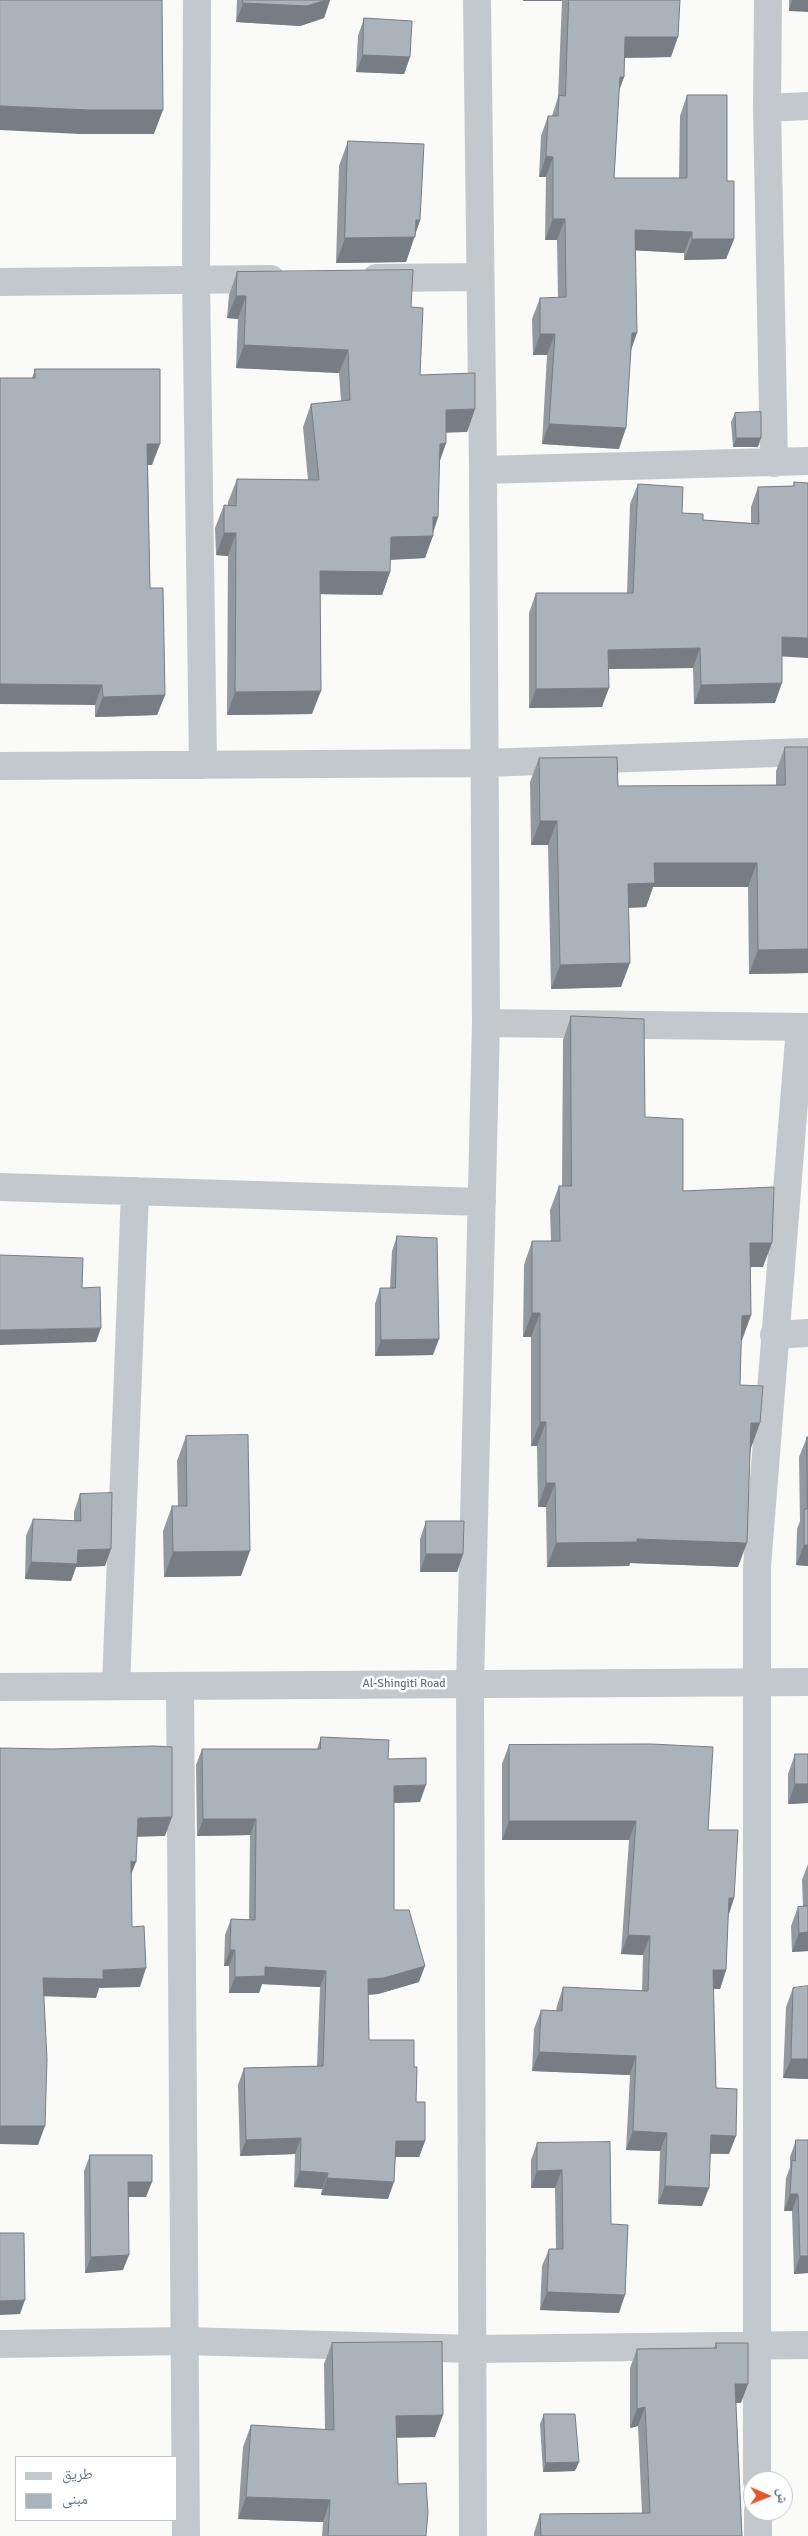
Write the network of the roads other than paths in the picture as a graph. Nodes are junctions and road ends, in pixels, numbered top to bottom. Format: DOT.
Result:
graph roads {
  1 [pos="197,0"];
  2 [pos="478,0"];
  3 [pos="768,0"];
  4 [pos="808,106"];
  5 [pos="767,108"];
  6 [pos="480,277"];
  7 [pos="294,278"];
  8 [pos="353,278"];
  9 [pos="196,280"];
  10 [pos="0,282"];
  11 [pos="808,461"];
  12 [pos="774,463"];
  13 [pos="483,470"];
  14 [pos="808,752"];
  15 [pos="484,763"];
  16 [pos="203,764"];
  17 [pos="0,766"];
  18 [pos="486,1023"];
  19 [pos="804,1027"];
  20 [pos="0,1187"];
  21 [pos="135,1191"];
  22 [pos="482,1202"];
  23 [pos="808,1334"];
  24 [pos="774,1335"];
  25 [pos="756,1682"];
  26 [pos="808,1682"];
  27 [pos="470,1684"];
  28 [pos="116,1686"];
  29 [pos="180,1686"];
  30 [pos="0,1687"];
  31 [pos="184,2341"];
  32 [pos="0,2344"];
  33 [pos="756,2345"];
  34 [pos="808,2345"];
  35 [pos="473,2349"];
  36 [pos="757,2471"];
  37 [pos="758,2521"];
  38 [pos="186,2536"];
  39 [pos="473,2536"];
  40 [pos="758,2536"];
  1 -- 9 [label="street"];
  2 -- 6 [label="street"];
  3 -- 5 [label="street"];
  4 -- 5 [label="street"];
  5 -- 12 [label="street"];
  6 -- 8 [label="street"];
  6 -- 13 [label="street"];
  7 -- 9 [label="street"];
  9 -- 10 [label="street"];
  9 -- 16 [label="street"];
  11 -- 12 [label="street"];
  12 -- 13 [label="street"];
  13 -- 15 [label="street"];
  14 -- 15 [label="street"];
  15 -- 16 [label="street"];
  15 -- 18 [label="street"];
  16 -- 17 [label="street"];
  18 -- 19 [label="street"];
  18 -- 22 [label="street"];
  19 -- 24 [label="street"];
  20 -- 21 [label="street"];
  21 -- 22 [label="street"];
  21 -- 28 [label="street"];
  22 -- 27 [label="street"];
  23 -- 24 [label="street"];
  24 -- 25 [label="street"];
  25 -- 26 [label="street, Al-Shingiti Road"];
  25 -- 27 [label="street, Al-Shingiti Road"];
  25 -- 33 [label="street"];
  27 -- 29 [label="street, Al-Shingiti Road"];
  27 -- 35 [label="street"];
  28 -- 29 [label="street, Al-Shingiti Road"];
  28 -- 30 [label="street, Al-Shingiti Road"];
  29 -- 31 [label="street"];
  31 -- 32 [label="street"];
  31 -- 35 [label="street"];
  31 -- 38 [label="street"];
  33 -- 34 [label="street"];
  33 -- 35 [label="street"];
  33 -- 36 [label="street"];
  35 -- 39 [label="street"];
  37 -- 40 [label="street"];
}
